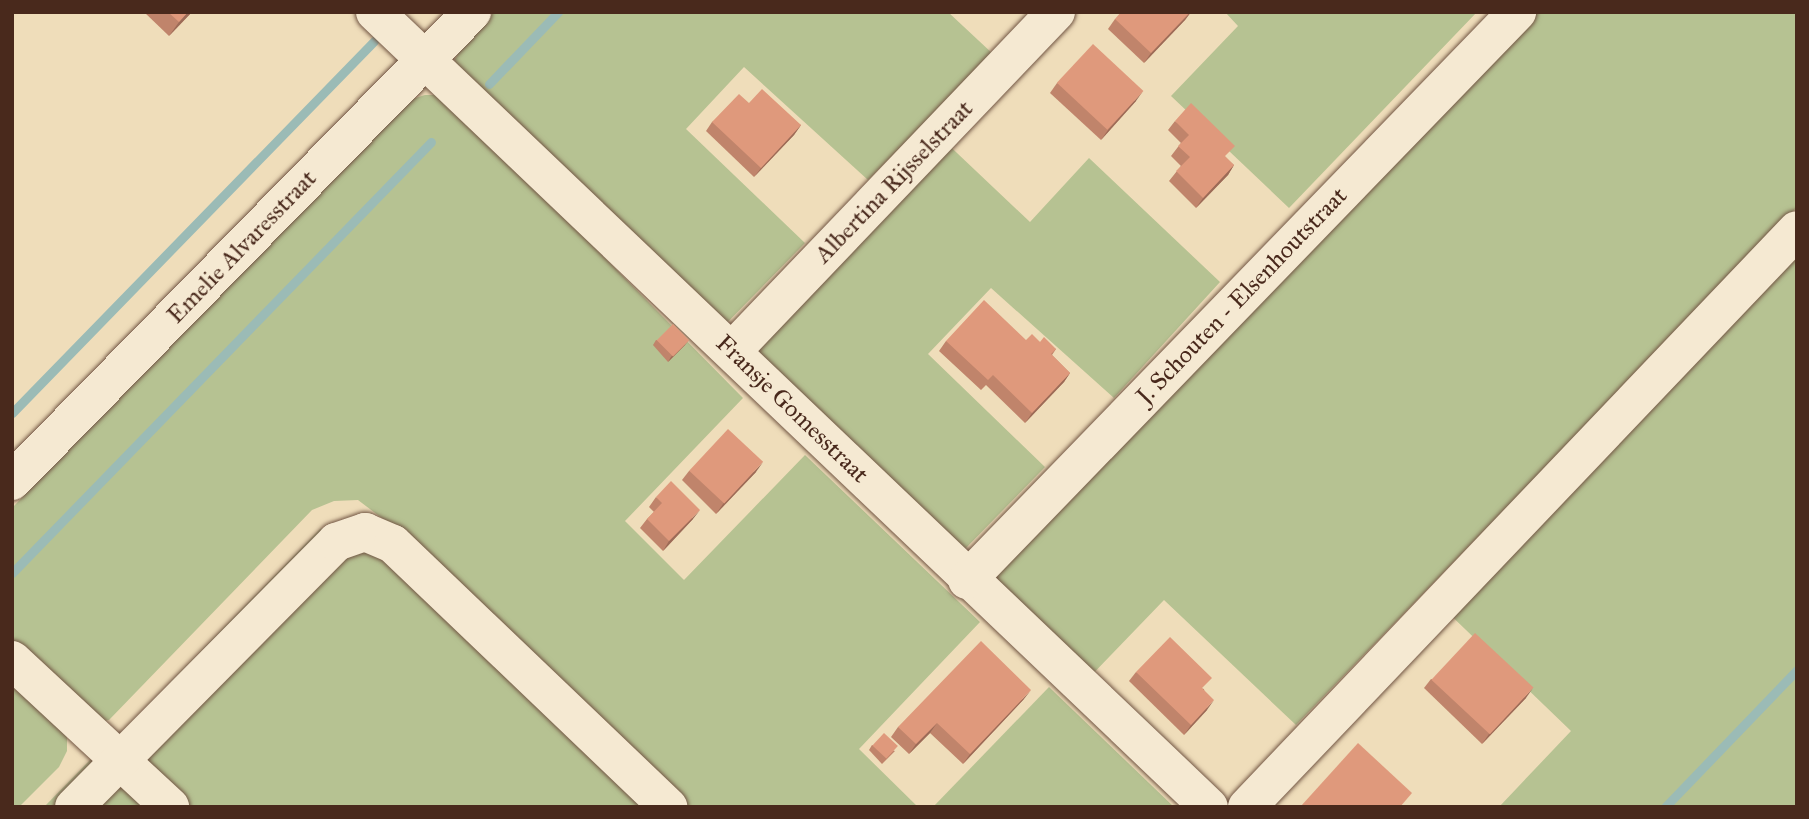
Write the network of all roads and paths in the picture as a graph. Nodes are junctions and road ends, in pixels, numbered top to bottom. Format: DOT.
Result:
graph roads {
  1 [pos="374,12"];
  2 [pos="472,12"];
  3 [pos="1056,12"];
  4 [pos="1517,12"];
  5 [pos="425,60"];
  6 [pos="1797,230"];
  7 [pos="732,351"];
  8 [pos="12,481"];
  9 [pos="967,580"];
  10 [pos="12,660"];
  11 [pos="121,759"];
  12 [pos="74,807"];
  13 [pos="170,807"];
  14 [pos="668,807"];
  15 [pos="1209,807"];
  16 [pos="1247,807"];
  1 -- 5 [label="street, Fransje Gomesstraat"];
  2 -- 5 [label="street, Emelie Alvaresstraat"];
  3 -- 7 [label="street, Albertina Rijsselstraat"];
  4 -- 9 [label="street, J. Schouten - Elsenhoutstraat"];
  5 -- 7 [label="street, Fransje Gomesstraat"];
  5 -- 8 [label="street, Emelie Alvaresstraat"];
  6 -- 16 [label="street"];
  7 -- 9 [label="street, Fransje Gomesstraat"];
  9 -- 15 [label="street, Fransje Gomesstraat"];
  10 -- 11 [label="street"];
  11 -- 12 [label="street"];
  11 -- 13 [label="street"];
  11 -- 14 [label="street"];
}
